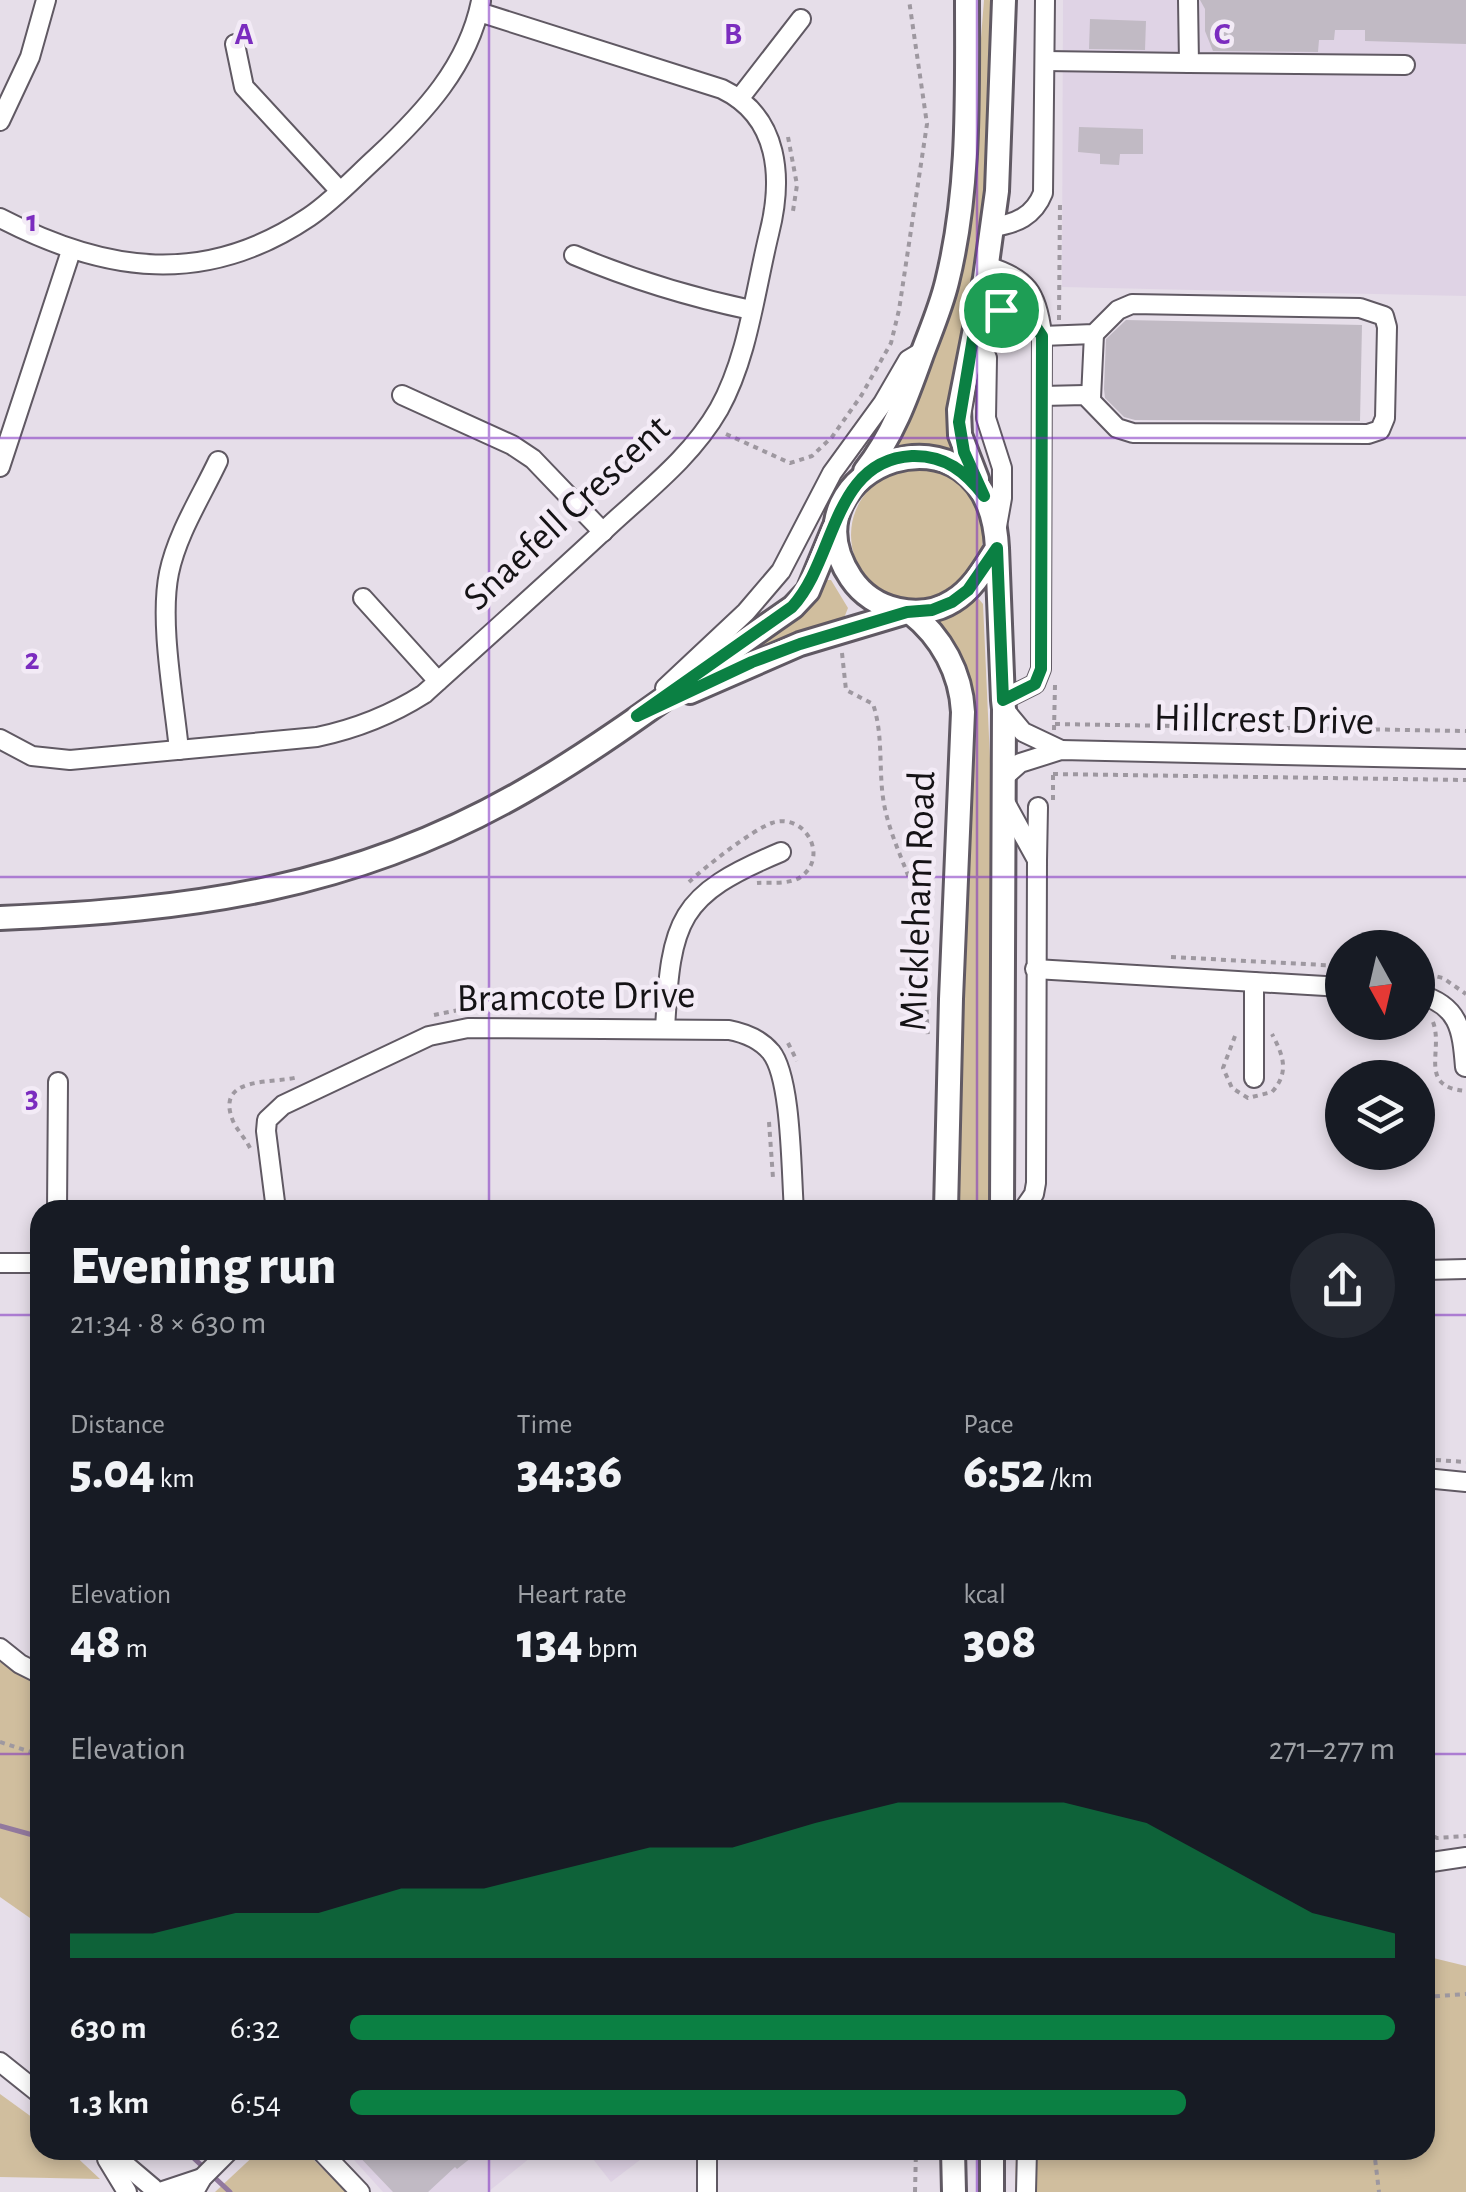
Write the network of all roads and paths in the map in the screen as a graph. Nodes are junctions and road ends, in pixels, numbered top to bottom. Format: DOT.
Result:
graph roads {
  1 [pos="46,0"];
  2 [pos="967,0"];
  3 [pos="1004,0"];
  4 [pos="1045,0"];
  5 [pos="1188,0"];
  6 [pos="480,6"];
  7 [pos="800,19"];
  8 [pos="235,44"];
  9 [pos="1044,61"];
  10 [pos="1189,63"];
  11 [pos="1405,65"];
  12 [pos="738,99"];
  13 [pos="0,121"];
  14 [pos="340,191"];
  15 [pos="0,218"];
  16 [pos="992,226"];
  17 [pos="72,251"];
  18 [pos="574,255"];
  19 [pos="986,266"];
  20 [pos="751,310"];
  21 [pos="975,322"];
  22 [pos="1094,334"];
  23 [pos="1042,335"];
  24 [pos="923,351"];
  25 [pos="402,395"];
  26 [pos="1042,396"];
  27 [pos="1091,398"];
  28 [pos="218,461"];
  29 [pos="0,468"];
  30 [pos="857,482"];
  31 [pos="984,496"];
  32 [pos="838,519"];
  33 [pos="604,532"];
  34 [pos="997,540"];
  35 [pos="364,598"];
  36 [pos="908,612"];
  37 [pos="842,652"];
  38 [pos="438,681"];
  39 [pos="1003,705"];
  40 [pos="637,716"];
  41 [pos="1054,724"];
  42 [pos="1466,732"];
  43 [pos="0,739"];
  44 [pos="179,750"];
  45 [pos="1061,750"];
  46 [pos="1466,758"];
  47 [pos="1053,774"];
  48 [pos="1466,780"];
  49 [pos="1003,789"];
  50 [pos="1038,807"];
  51 [pos="781,852"];
  52 [pos="1037,860"];
  53 [pos="0,918"];
  54 [pos="1168,957"];
  55 [pos="1325,965"];
  56 [pos="1035,969"];
  57 [pos="1435,976"];
  58 [pos="1254,982"];
  59 [pos="1325,986"];
  60 [pos="1464,990"];
  61 [pos="928,994"];
  62 [pos="1435,1001"];
  63 [pos="462,1010"];
  64 [pos="426,1018"];
  65 [pos="666,1029"];
  66 [pos="1435,1029"];
  67 [pos="786,1040"];
  68 [pos="798,1063"];
  69 [pos="1465,1066"];
  70 [pos="304,1074"];
  71 [pos="1254,1078"];
  72 [pos="58,1082"];
  73 [pos="1466,1091"];
  74 [pos="769,1122"];
  75 [pos="252,1160"];
  76 [pos="774,1192"];
  77 [pos="58,1200"];
  78 [pos="275,1200"];
  79 [pos="793,1200"];
  80 [pos="946,1200"];
  81 [pos="1002,1200"];
  82 [pos="1030,1200"];
  83 [pos="0,1263"];
  84 [pos="30,1263"];
  85 [pos="1466,1269"];
  86 [pos="1435,1270"];
  87 [pos="1435,1460"];
  88 [pos="1466,1462"];
  89 [pos="1435,1479"];
  90 [pos="1466,1482"];
  91 [pos="0,1648"];
  92 [pos="30,1669"];
  93 [pos="0,1742"];
  94 [pos="30,1751"];
  95 [pos="1466,1836"];
  96 [pos="1435,1837"];
  97 [pos="1466,1857"];
  98 [pos="1435,1862"];
  99 [pos="1466,1994"];
  100 [pos="1435,1996"];
  101 [pos="0,2062"];
  102 [pos="30,2086"];
  103 [pos="107,2160"];
  104 [pos="117,2160"];
  105 [pos="221,2160"];
  106 [pos="330,2160"];
  107 [pos="706,2160"];
  108 [pos="916,2160"];
  109 [pos="952,2160"];
  110 [pos="992,2160"];
  111 [pos="1027,2160"];
  112 [pos="1375,2160"];
  113 [pos="198,2185"];
  114 [pos="153,2191"];
  115 [pos="128,2192"];
  116 [pos="360,2192"];
  117 [pos="707,2192"];
  118 [pos="915,2192"];
  119 [pos="954,2192"];
  120 [pos="992,2192"];
  121 [pos="1026,2192"];
  122 [pos="1378,2192"];
  1 -- 13 [label="street"];
  2 -- 24 [label="main road"];
  3 -- 16 [label="main road"];
  4 -- 9 [label="street"];
  5 -- 10 [label="street"];
  6 -- 12 [label="street, Snaefell Crescent"];
  6 -- 14 [label="street"];
  7 -- 12 [label="street"];
  8 -- 14 [label="street"];
  9 -- 10 [label="street"];
  9 -- 16 [label="street"];
  10 -- 11 [label="street"];
  12 -- 20 [label="street, Snaefell Crescent"];
  14 -- 17 [label="street"];
  15 -- 17 [label="street"];
  16 -- 19 [label="main road"];
  17 -- 29 [label="street"];
  18 -- 20 [label="street"];
  19 -- 21 [label="main road"];
  19 -- 23 [label="street"];
  20 -- 33 [label="street, Snaefell Crescent"];
  21 -- 23 [label="street"];
  21 -- 31 [label="main road"];
  21 -- 34 [label="street"];
  22 -- 23 [label="street"];
  22 -- 27 [label="street"];
  22 -- 27 [label="street"];
  23 -- 26 [label="street"];
  24 -- 30 [label="main road"];
  24 -- 40 [label="street"];
  25 -- 33 [label="street"];
  26 -- 27 [label="street"];
  26 -- 39 [label="street"];
  28 -- 44 [label="street"];
  30 -- 31 [label="main road"];
  30 -- 32 [label="main road"];
  31 -- 34 [label="main road"];
  32 -- 36 [label="main road"];
  32 -- 40 [label="main road"];
  33 -- 38 [label="street, Snaefell Crescent"];
  34 -- 36 [label="main road"];
  34 -- 39 [label="main road, Mickleham Road"];
  35 -- 38 [label="street"];
  36 -- 40 [label="main road"];
  36 -- 80 [label="main road, Mickleham Road"];
  37 -- 61 [label="path"];
  38 -- 44 [label="street, Snaefell Crescent"];
  39 -- 45 [label="street, Hillcrest Drive"];
  39 -- 49 [label="main road, Mickleham Road"];
  40 -- 53 [label="main road"];
  41 -- 42 [label="path"];
  43 -- 44 [label="street, Snaefell Crescent"];
  45 -- 46 [label="street, Hillcrest Drive"];
  45 -- 49 [label="street, Hillcrest Drive"];
  47 -- 48 [label="path"];
  49 -- 52 [label="street, Mickleham Road"];
  49 -- 81 [label="main road, Mickleham Road"];
  50 -- 52 [label="street"];
  51 -- 65 [label="street"];
  52 -- 56 [label="street"];
  54 -- 55 [label="path"];
  56 -- 58 [label="street"];
  56 -- 82 [label="street"];
  57 -- 60 [label="path"];
  58 -- 59 [label="street"];
  58 -- 71 [label="street"];
  62 -- 69 [label="street"];
  63 -- 64 [label="path"];
  65 -- 78 [label="street, Bramcote Drive"];
  65 -- 79 [label="street, Bramcote Drive"];
  66 -- 73 [label="path"];
  67 -- 68 [label="path"];
  70 -- 75 [label="path"];
  72 -- 77 [label="street"];
  74 -- 76 [label="path"];
  83 -- 84 [label="street"];
  85 -- 86 [label="street"];
  87 -- 88 [label="path"];
  89 -- 90 [label="street"];
  91 -- 92 [label="street"];
  93 -- 94 [label="path"];
  95 -- 96 [label="path"];
  97 -- 98 [label="street"];
  99 -- 100 [label="path"];
  101 -- 102 [label="street"];
  103 -- 115 [label="street"];
  104 -- 114 [label="street"];
  105 -- 113 [label="street"];
  106 -- 116 [label="street"];
  107 -- 117 [label="street"];
  108 -- 118 [label="path"];
  109 -- 119 [label="main road"];
  110 -- 120 [label="main road"];
  111 -- 121 [label="street"];
  112 -- 122 [label="path"];
  113 -- 114 [label="street"];
}
